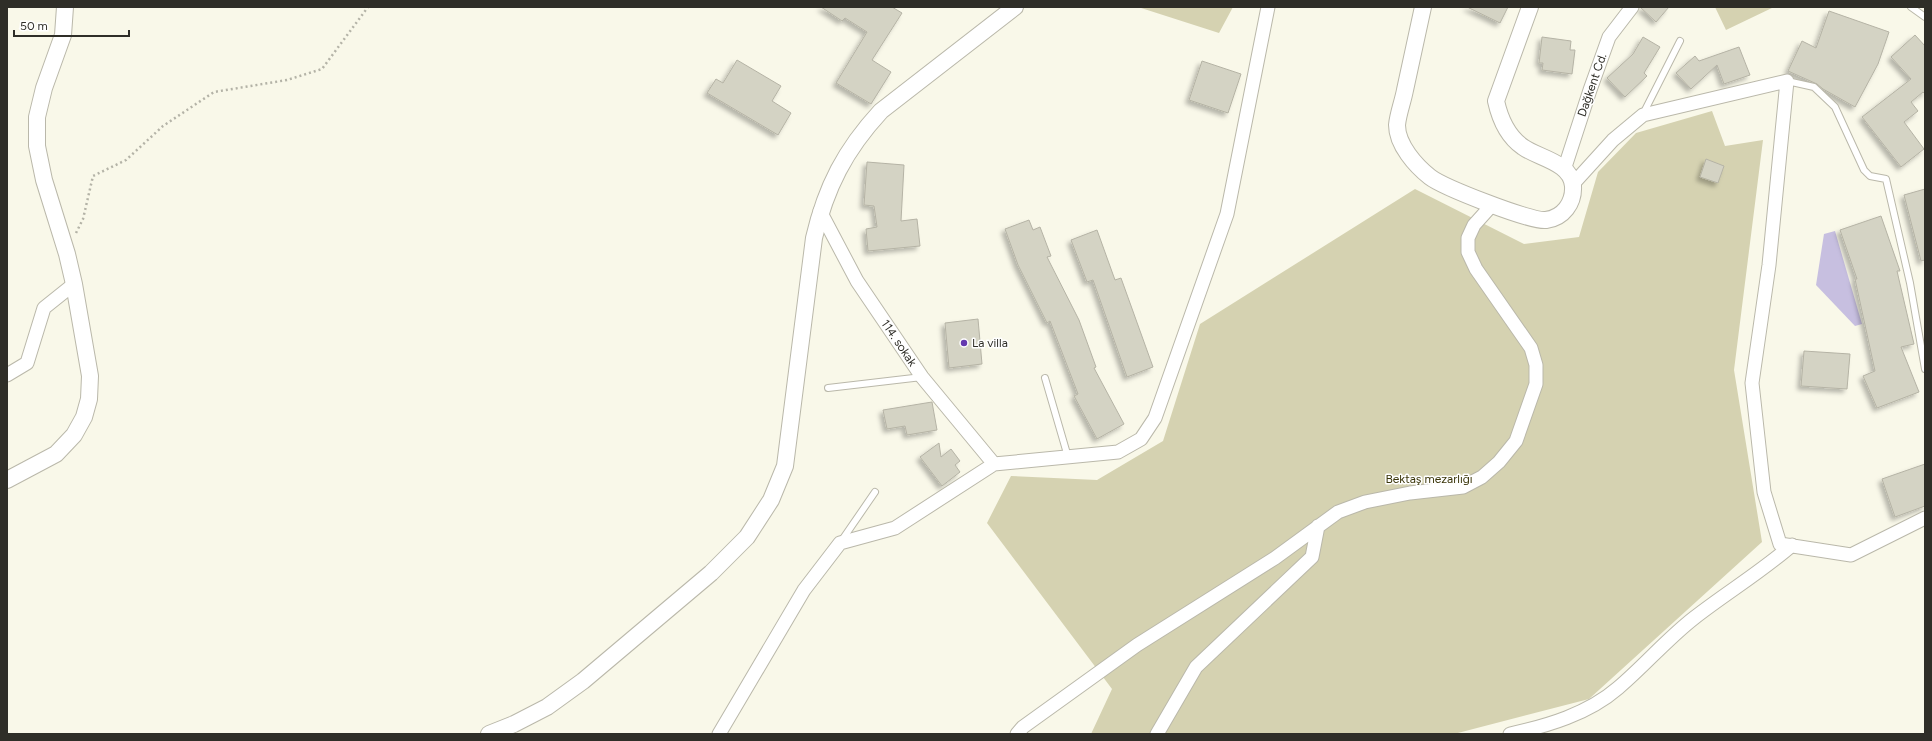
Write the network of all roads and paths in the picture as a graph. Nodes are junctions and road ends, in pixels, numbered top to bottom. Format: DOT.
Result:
graph roads {
  1 [pos="65,7"];
  2 [pos="368,7"];
  3 [pos="1015,7"];
  4 [pos="1268,7"];
  5 [pos="1423,7"];
  6 [pos="1530,7"];
  7 [pos="1632,7"];
  8 [pos="1911,7"];
  9 [pos="1925,17"];
  10 [pos="1680,41"];
  11 [pos="1787,81"];
  12 [pos="1643,115"];
  13 [pos="1564,170"];
  14 [pos="1573,184"];
  15 [pos="1492,205"];
  16 [pos="820,211"];
  17 [pos="67,254"];
  18 [pos="74,284"];
  19 [pos="1925,369"];
  20 [pos="7,375"];
  21 [pos="922,377"];
  22 [pos="1045,378"];
  23 [pos="828,388"];
  24 [pos="1068,457"];
  25 [pos="994,464"];
  26 [pos="7,480"];
  27 [pos="875,492"];
  28 [pos="1925,518"];
  29 [pos="1318,526"];
  30 [pos="840,543"];
  31 [pos="1792,546"];
  32 [pos="489,734"];
  33 [pos="719,734"];
  34 [pos="1017,734"];
  35 [pos="1157,734"];
  36 [pos="1510,734"];
  1 -- 17 [label="street"];
  2 -- 17 [label="path"];
  3 -- 16 [label="street"];
  4 -- 24 [label="street"];
  5 -- 15 [label="street"];
  6 -- 13 [label="street"];
  7 -- 13 [label="street, Dağkent Cd."];
  8 -- 9 [label="lane"];
  10 -- 12 [label="lane"];
  11 -- 12 [label="street"];
  11 -- 19 [label="lane"];
  11 -- 31 [label="street"];
  12 -- 14 [label="street"];
  13 -- 14 [label="street"];
  14 -- 15 [label="street"];
  15 -- 29 [label="street"];
  16 -- 21 [label="street, 114. sokak"];
  16 -- 32 [label="street"];
  17 -- 18 [label="street"];
  18 -- 20 [label="street"];
  18 -- 26 [label="street"];
  21 -- 23 [label="lane"];
  21 -- 25 [label="street, 114. sokak"];
  22 -- 24 [label="lane"];
  24 -- 25 [label="street"];
  25 -- 30 [label="street"];
  27 -- 30 [label="lane"];
  28 -- 31 [label="street"];
  29 -- 34 [label="street"];
  29 -- 35 [label="street"];
  30 -- 33 [label="street"];
  31 -- 36 [label="street"];
}
